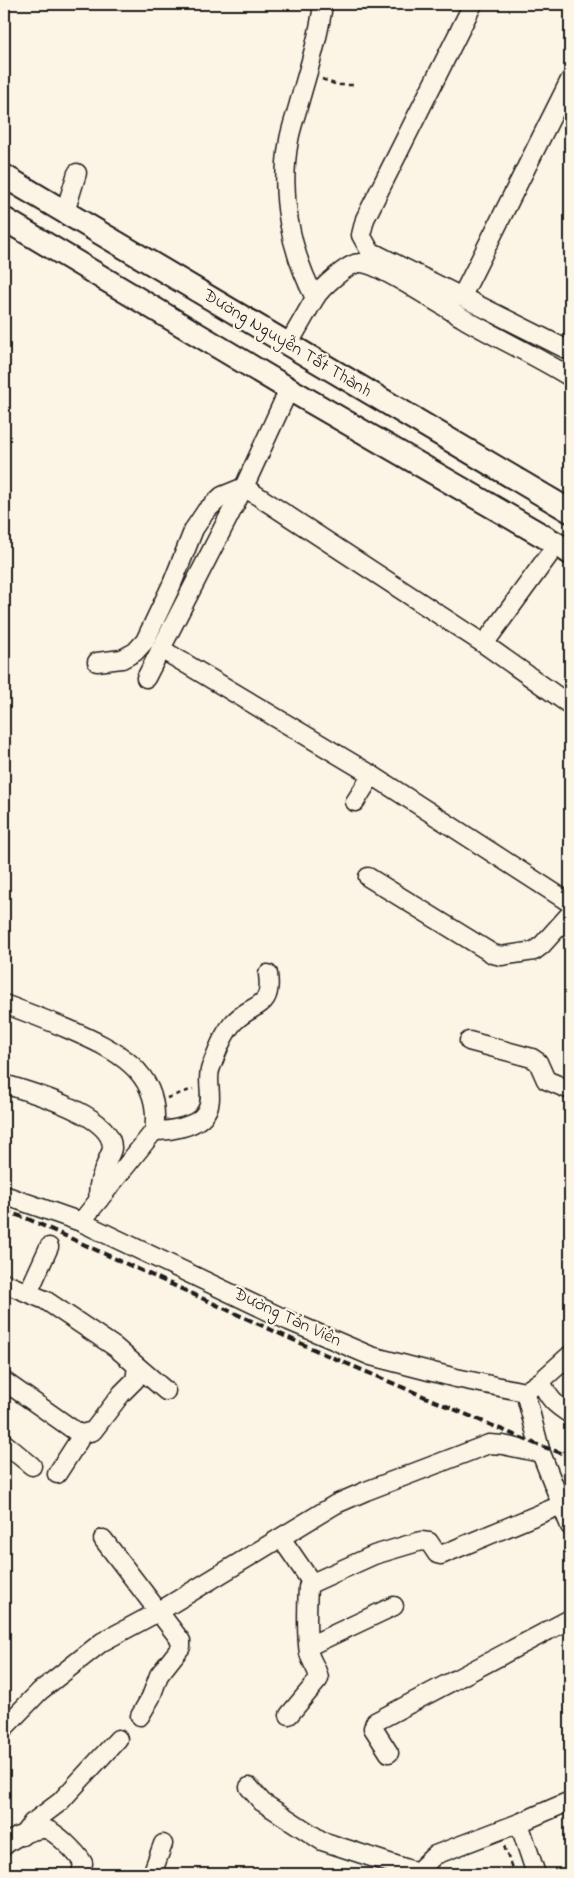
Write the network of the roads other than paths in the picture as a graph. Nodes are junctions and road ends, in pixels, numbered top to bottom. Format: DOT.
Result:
graph roads {
  1 [pos="323,4"];
  2 [pos="473,4"];
  3 [pos="570,80"];
  4 [pos="77,173"];
  5 [pos="4,176"];
  6 [pos="65,212"];
  7 [pos="4,219"];
  8 [pos="462,296"];
  9 [pos="315,298"];
  10 [pos="288,345"];
  11 [pos="568,345"];
  12 [pos="570,377"];
  13 [pos="290,388"];
  14 [pos="244,487"];
  15 [pos="570,511"];
  16 [pos="564,548"];
  17 [pos="484,644"];
  18 [pos="161,649"];
  19 [pos="97,662"];
  20 [pos="146,678"];
  21 [pos="570,705"];
  22 [pos="372,774"];
  23 [pos="355,802"];
  24 [pos="368,877"];
  25 [pos="570,903"];
  26 [pos="570,914"];
  27 [pos="268,974"];
  28 [pos="4,1004"];
  29 [pos="469,1041"];
  30 [pos="4,1085"];
  31 [pos="570,1090"];
  32 [pos="154,1130"];
  33 [pos="4,1194"];
  34 [pos="99,1200"];
  35 [pos="82,1222"];
  36 [pos="49,1247"];
  37 [pos="4,1283"];
  38 [pos="28,1293"];
  39 [pos="570,1355"];
  40 [pos="137,1367"];
  41 [pos="4,1381"];
  42 [pos="541,1381"];
  43 [pos="166,1391"];
  44 [pos="524,1392"];
  45 [pos="570,1414"];
  46 [pos="78,1433"];
  47 [pos="4,1443"];
  48 [pos="541,1454"];
  49 [pos="32,1466"];
  50 [pos="57,1474"];
  51 [pos="561,1505"];
  52 [pos="570,1526"];
  53 [pos="281,1538"];
  54 [pos="103,1539"];
  55 [pos="312,1583"];
  56 [pos="394,1606"];
  57 [pos="158,1612"];
  58 [pos="570,1619"];
  59 [pos="309,1646"];
  60 [pos="289,1715"];
  61 [pos="140,1716"];
  62 [pos="4,1728"];
  63 [pos="118,1739"];
  64 [pos="389,1753"];
  65 [pos="249,1787"];
  66 [pos="570,1801"];
  67 [pos="519,1823"];
  68 [pos="22,1836"];
  69 [pos="163,1844"];
  70 [pos="4,1846"];
  71 [pos="417,1873"];
  72 [pos="81,1874"];
  73 [pos="152,1874"];
  74 [pos="536,1874"];
  1 -- 9 [label="street"];
  2 -- 8 [label="street"];
  3 -- 8 [label="street"];
  4 -- 6 [label="street"];
  5 -- 6 [label="main road, Đường Nguyễn Tất Thành"];
  6 -- 10 [label="main road, Đường Nguyễn Tất Thành"];
  7 -- 13 [label="main road, Đường Nguyễn Tất Thành"];
  8 -- 11 [label="street"];
  9 -- 10 [label="street"];
  9 -- 12 [label="street"];
  10 -- 15 [label="main road, Đường Nguyễn Tất Thành"];
  13 -- 14 [label="street"];
  13 -- 16 [label="main road, Đường Nguyễn Tất Thành"];
  14 -- 17 [label="street"];
  14 -- 18 [label="street"];
  14 -- 19 [label="street"];
  16 -- 17 [label="street"];
  17 -- 21 [label="street"];
  18 -- 20 [label="street"];
  18 -- 22 [label="street"];
  22 -- 23 [label="street"];
  22 -- 25 [label="street"];
  24 -- 26 [label="street"];
  27 -- 32 [label="street"];
  28 -- 32 [label="street"];
  29 -- 31 [label="street"];
  30 -- 34 [label="street"];
  32 -- 34 [label="street"];
  33 -- 35 [label="street, Đường Tản Viên"];
  34 -- 35 [label="street"];
  35 -- 44 [label="street, Đường Tản Viên"];
  36 -- 38 [label="street"];
  37 -- 38 [label="street"];
  38 -- 40 [label="street"];
  39 -- 42 [label="street"];
  40 -- 43 [label="street"];
  40 -- 46 [label="street"];
  41 -- 46 [label="street"];
  42 -- 44 [label="street"];
  42 -- 45 [label="street"];
  44 -- 48 [label="street"];
  46 -- 50 [label="street"];
  47 -- 49 [label="street"];
  48 -- 51 [label="street"];
  48 -- 53 [label="street"];
  51 -- 52 [label="street"];
  51 -- 55 [label="street"];
  53 -- 55 [label="street"];
  53 -- 57 [label="street"];
  54 -- 57 [label="street"];
  55 -- 59 [label="street"];
  56 -- 59 [label="street"];
  57 -- 61 [label="street"];
  57 -- 62 [label="street"];
  58 -- 64 [label="street"];
  59 -- 60 [label="street"];
  63 -- 68 [label="street"];
  65 -- 71 [label="street"];
  66 -- 67 [label="street"];
  67 -- 71 [label="street"];
  67 -- 74 [label="street"];
  68 -- 70 [label="street"];
  68 -- 72 [label="street"];
  69 -- 73 [label="street"];
}
